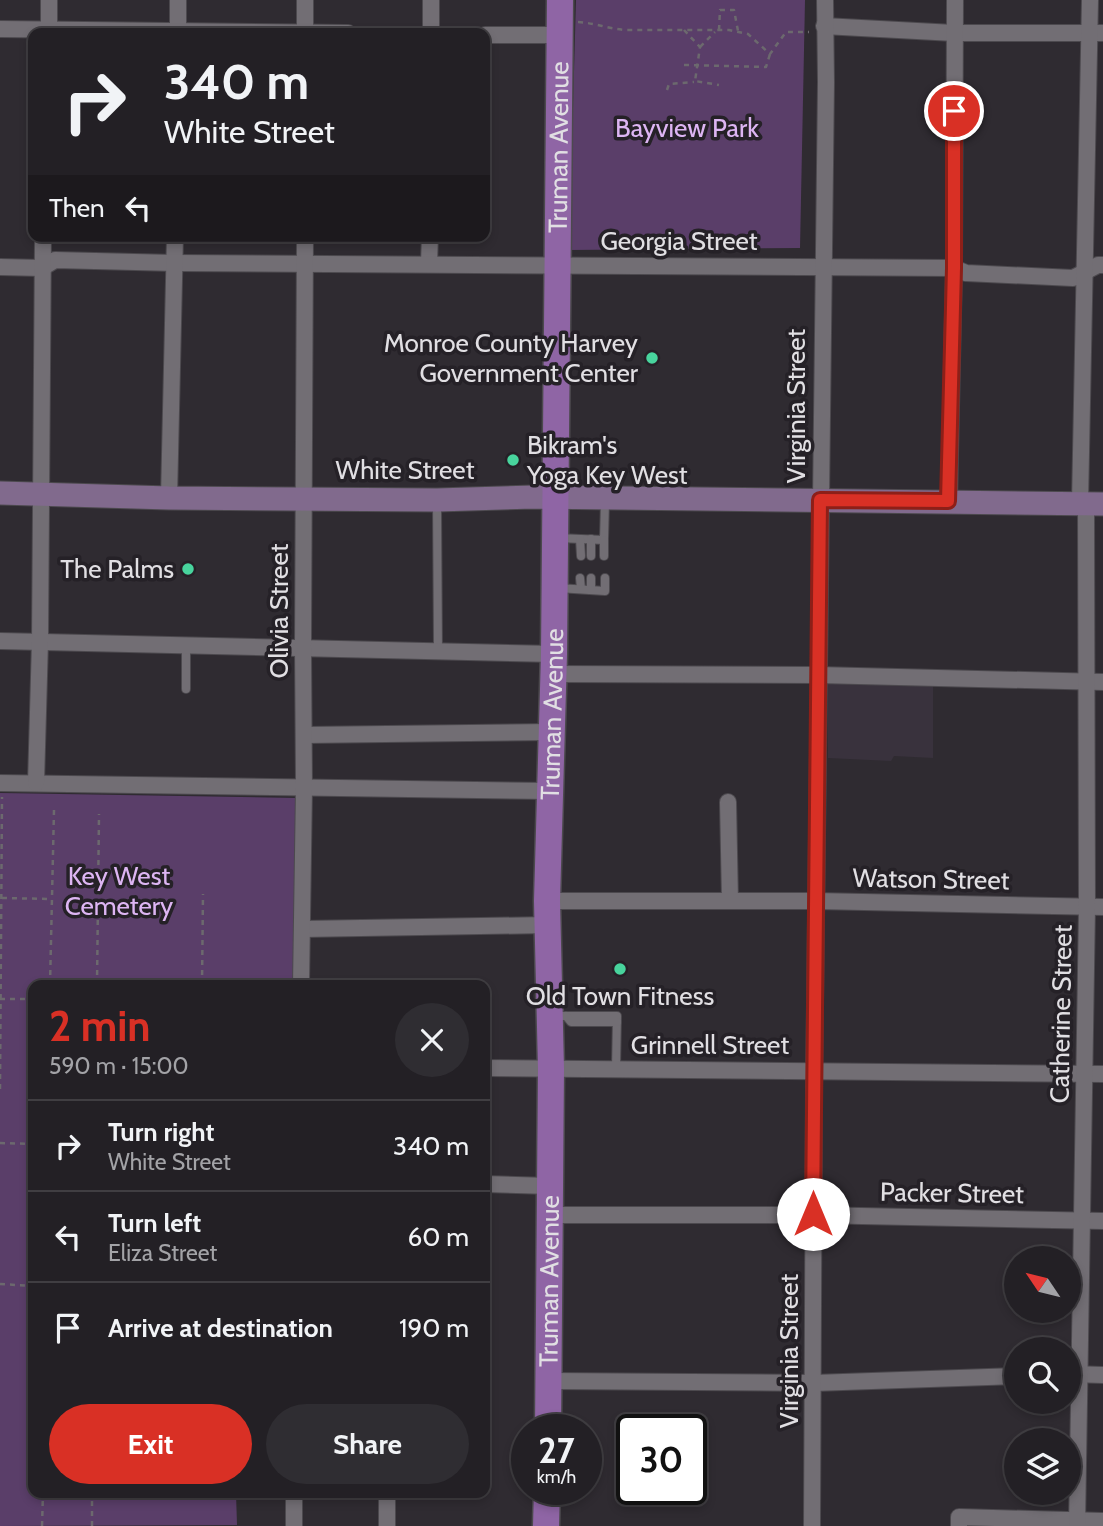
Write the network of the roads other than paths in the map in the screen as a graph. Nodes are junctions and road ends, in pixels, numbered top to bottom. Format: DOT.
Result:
graph roads {
  1 [pos="49,0"];
  2 [pos="178,0"];
  3 [pos="305,0"];
  4 [pos="431,0"];
  5 [pos="825,0"];
  6 [pos="955,0"];
  7 [pos="1090,0"];
  8 [pos="564,19"];
  9 [pos="49,28"];
  10 [pos="178,28"];
  11 [pos="305,28"];
  12 [pos="431,28"];
  13 [pos="0,29"];
  14 [pos="817,29"];
  15 [pos="28,30"];
  16 [pos="954,33"];
  17 [pos="1096,33"];
  18 [pos="490,34"];
  19 [pos="43,242"];
  20 [pos="175,242"];
  21 [pos="306,242"];
  22 [pos="430,242"];
  23 [pos="175,263"];
  24 [pos="429,263"];
  25 [pos="306,264"];
  26 [pos="557,264"];
  27 [pos="1103,265"];
  28 [pos="822,266"];
  29 [pos="0,267"];
  30 [pos="43,268"];
  31 [pos="954,268"];
  32 [pos="1086,272"];
  33 [pos="0,493"];
  34 [pos="41,493"];
  35 [pos="555,497"];
  36 [pos="169,498"];
  37 [pos="303,498"];
  38 [pos="605,499"];
  39 [pos="437,500"];
  40 [pos="820,500"];
  41 [pos="948,501"];
  42 [pos="1090,503"];
  43 [pos="568,538"];
  44 [pos="591,539"];
  45 [pos="604,540"];
  46 [pos="581,556"];
  47 [pos="591,556"];
  48 [pos="604,556"];
  49 [pos="580,578"];
  50 [pos="591,578"];
  51 [pos="605,578"];
  52 [pos="568,589"];
  53 [pos="592,590"];
  54 [pos="0,641"];
  55 [pos="40,641"];
  56 [pos="186,644"];
  57 [pos="303,647"];
  58 [pos="438,652"];
  59 [pos="554,664"];
  60 [pos="818,675"];
  61 [pos="1095,681"];
  62 [pos="186,690"];
  63 [pos="551,732"];
  64 [pos="304,735"];
  65 [pos="1,783"];
  66 [pos="36,783"];
  67 [pos="304,788"];
  68 [pos="550,791"];
  69 [pos="728,802"];
  70 [pos="1096,803"];
  71 [pos="730,901"];
  72 [pos="816,901"];
  73 [pos="1095,907"];
  74 [pos="548,913"];
  75 [pos="302,929"];
  76 [pos="301,980"];
  77 [pos="558,1016"];
  78 [pos="490,1068"];
  79 [pos="551,1069"];
  80 [pos="616,1069"];
  81 [pos="814,1070"];
  82 [pos="1086,1074"];
  83 [pos="1103,1074"];
  84 [pos="490,1184"];
  85 [pos="549,1186"];
  86 [pos="813,1214"];
  87 [pos="548,1215"];
  88 [pos="1082,1221"];
  89 [pos="1103,1221"];
  90 [pos="1076,1337"];
  91 [pos="1081,1374"];
  92 [pos="1103,1375"];
  93 [pos="1004,1376"];
  94 [pos="549,1381"];
  95 [pos="814,1383"];
  96 [pos="548,1414"];
  97 [pos="1075,1414"];
  98 [pos="294,1498"];
  99 [pos="387,1498"];
  100 [pos="547,1505"];
  101 [pos="959,1521"];
  102 [pos="1103,1521"];
  103 [pos="1077,1523"];
  104 [pos="294,1526"];
  105 [pos="387,1526"];
  106 [pos="546,1526"];
  107 [pos="812,1526"];
  1 -- 9 [label="street"];
  2 -- 10 [label="street"];
  3 -- 11 [label="street"];
  4 -- 12 [label="street"];
  5 -- 14 [label="street, Virginia Street"];
  6 -- 16 [label="street"];
  7 -- 17 [label="street, Catherine Street"];
  8 -- 18 [label="street"];
  8 -- 26 [label="main road, Truman Avenue"];
  13 -- 15 [label="street"];
  14 -- 16 [label="street"];
  14 -- 28 [label="street, Virginia Street"];
  16 -- 17 [label="street"];
  16 -- 31 [label="street"];
  17 -- 32 [label="street, Catherine Street"];
  19 -- 30 [label="street"];
  20 -- 23 [label="street"];
  21 -- 25 [label="street, Olivia Street"];
  22 -- 24 [label="street"];
  23 -- 25 [label="street, Georgia Street"];
  23 -- 30 [label="street, Georgia Street"];
  23 -- 36 [label="street"];
  24 -- 25 [label="street, Georgia Street"];
  24 -- 26 [label="street, Georgia Street"];
  25 -- 37 [label="street, Olivia Street"];
  26 -- 28 [label="street, Georgia Street"];
  26 -- 35 [label="main road, Truman Avenue"];
  27 -- 32 [label="street, Georgia Street"];
  28 -- 31 [label="street, Georgia Street"];
  28 -- 40 [label="street, Virginia Street"];
  29 -- 30 [label="street, Georgia Street"];
  30 -- 34 [label="street"];
  31 -- 32 [label="street, Georgia Street"];
  31 -- 41 [label="street"];
  32 -- 42 [label="street, Catherine Street"];
  33 -- 34 [label="street, White Street"];
  34 -- 36 [label="street, White Street"];
  34 -- 55 [label="street"];
  35 -- 38 [label="street, White Street"];
  35 -- 39 [label="street, White Street"];
  35 -- 43 [label="main road, Truman Avenue"];
  36 -- 37 [label="street, White Street"];
  37 -- 39 [label="street, White Street"];
  37 -- 57 [label="street, Olivia Street"];
  38 -- 40 [label="street, White Street"];
  38 -- 45 [label="lane"];
  39 -- 58 [label="lane"];
  40 -- 41 [label="street, White Street"];
  40 -- 60 [label="street, Virginia Street"];
  41 -- 42 [label="street, White Street"];
  42 -- 61 [label="street, Catherine Street"];
  43 -- 44 [label="lane"];
  43 -- 46 [label="lane"];
  43 -- 52 [label="main road, Truman Avenue"];
  44 -- 45 [label="lane"];
  44 -- 47 [label="lane"];
  45 -- 48 [label="lane"];
  49 -- 52 [label="lane"];
  50 -- 53 [label="lane"];
  51 -- 53 [label="lane"];
  52 -- 53 [label="lane"];
  52 -- 59 [label="main road, Truman Avenue"];
  54 -- 55 [label="street"];
  55 -- 56 [label="street"];
  55 -- 66 [label="street"];
  56 -- 57 [label="street"];
  56 -- 62 [label="lane"];
  57 -- 58 [label="street"];
  57 -- 64 [label="street, Olivia Street"];
  58 -- 59 [label="street"];
  59 -- 60 [label="street"];
  59 -- 63 [label="main road, Truman Avenue"];
  60 -- 61 [label="street"];
  60 -- 72 [label="street, Virginia Street"];
  61 -- 70 [label="street, Catherine Street"];
  63 -- 64 [label="street"];
  63 -- 68 [label="main road, Truman Avenue"];
  64 -- 67 [label="street, Olivia Street"];
  65 -- 66 [label="street"];
  66 -- 67 [label="street"];
  67 -- 68 [label="street"];
  67 -- 75 [label="street, Olivia Street"];
  68 -- 74 [label="main road, Truman Avenue"];
  69 -- 71 [label="street"];
  70 -- 73 [label="street, Catherine Street"];
  71 -- 72 [label="street, Watson Street"];
  71 -- 74 [label="street, Watson Street"];
  72 -- 73 [label="street, Watson Street"];
  72 -- 81 [label="street, Virginia Street"];
  73 -- 82 [label="street, Catherine Street"];
  74 -- 75 [label="street, Watson Street"];
  74 -- 77 [label="main road, Truman Avenue"];
  75 -- 76 [label="street, Olivia Street"];
  77 -- 79 [label="main road, Truman Avenue"];
  77 -- 80 [label="lane"];
  78 -- 79 [label="street, Grinnell Street"];
  79 -- 80 [label="street, Grinnell Street"];
  79 -- 85 [label="main road, Truman Avenue"];
  80 -- 81 [label="street, Grinnell Street"];
  81 -- 82 [label="street, Grinnell Street"];
  81 -- 86 [label="street, Virginia Street"];
  82 -- 83 [label="street, Grinnell Street"];
  82 -- 88 [label="street, Catherine Street"];
  84 -- 85 [label="street"];
  85 -- 87 [label="main road, Truman Avenue"];
  86 -- 87 [label="street, Packer Street"];
  86 -- 88 [label="street, Packer Street"];
  86 -- 95 [label="street, Virginia Street"];
  87 -- 94 [label="main road, Truman Avenue"];
  88 -- 89 [label="street, Packer Street"];
  88 -- 90 [label="street, Catherine Street"];
  91 -- 92 [label="street"];
  93 -- 95 [label="street"];
  94 -- 95 [label="street"];
  94 -- 96 [label="main road, Truman Avenue"];
  95 -- 107 [label="street, Virginia Street"];
  97 -- 103 [label="street, Catherine Street"];
  98 -- 104 [label="street"];
  99 -- 105 [label="street"];
  100 -- 106 [label="main road"];
  101 -- 103 [label="street"];
  102 -- 103 [label="street"];
}
